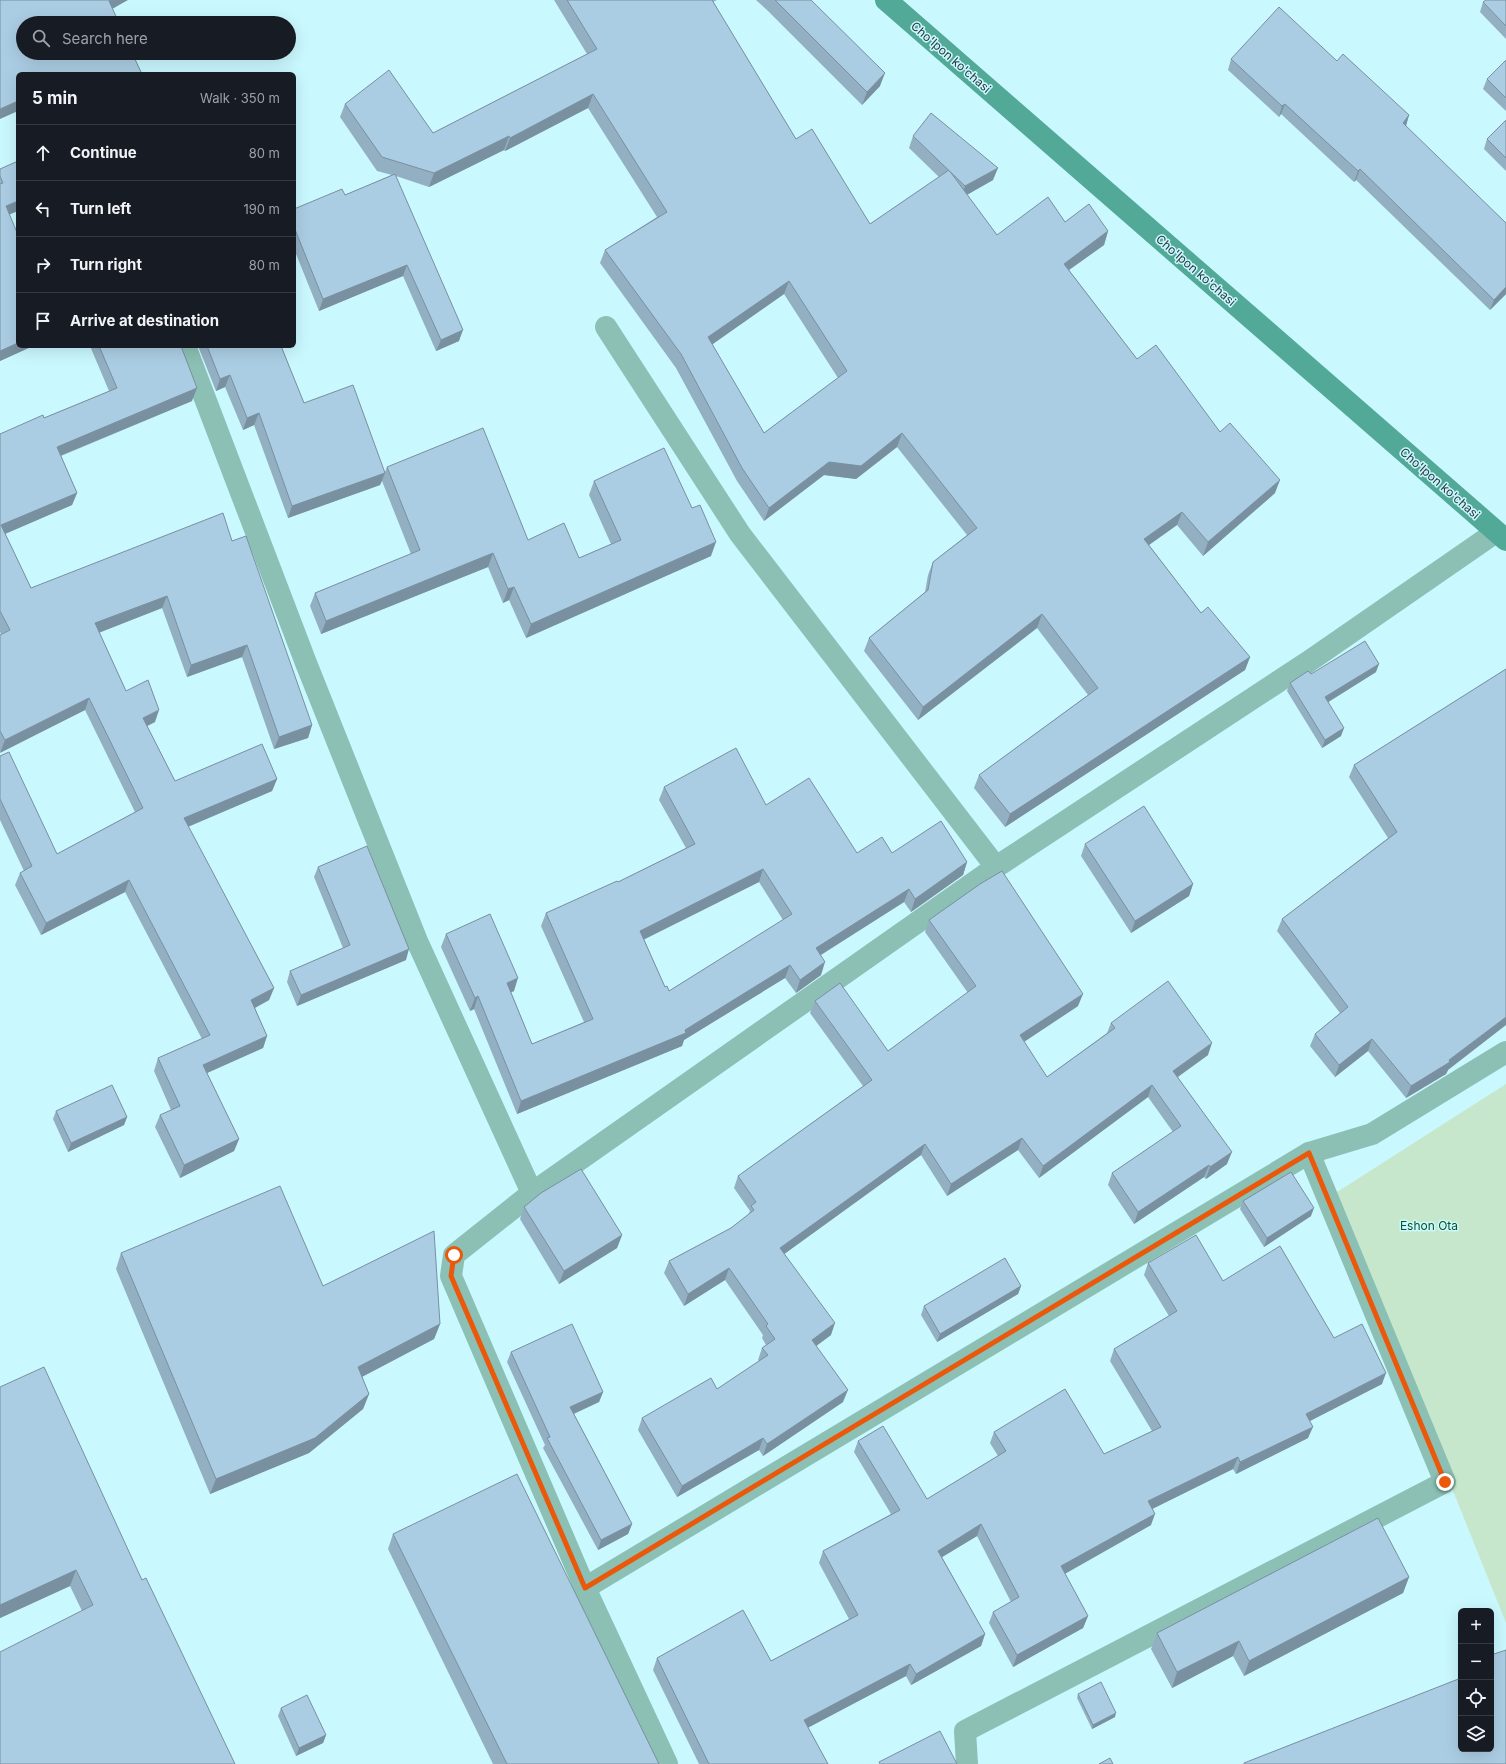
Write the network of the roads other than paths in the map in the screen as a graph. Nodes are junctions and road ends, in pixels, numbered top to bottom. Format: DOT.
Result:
graph roads {
  1 [pos="890,1"];
  2 [pos="606,327"];
  3 [pos="186,348"];
  4 [pos="1501,536"];
  5 [pos="996,867"];
  6 [pos="1506,1052"];
  7 [pos="1309,1153"];
  8 [pos="532,1193"];
  9 [pos="585,1588"];
  10 [pos="667,1764"];
  11 [pos="968,1764"];
  1 -- 4 [label="main road, Cho'lpon ko'chasi"];
  2 -- 5 [label="street"];
  3 -- 8 [label="street"];
  4 -- 5 [label="street"];
  5 -- 8 [label="street"];
  6 -- 7 [label="street"];
  7 -- 9 [label="street"];
  7 -- 11 [label="street"];
  8 -- 9 [label="street"];
  9 -- 10 [label="street"];
}
